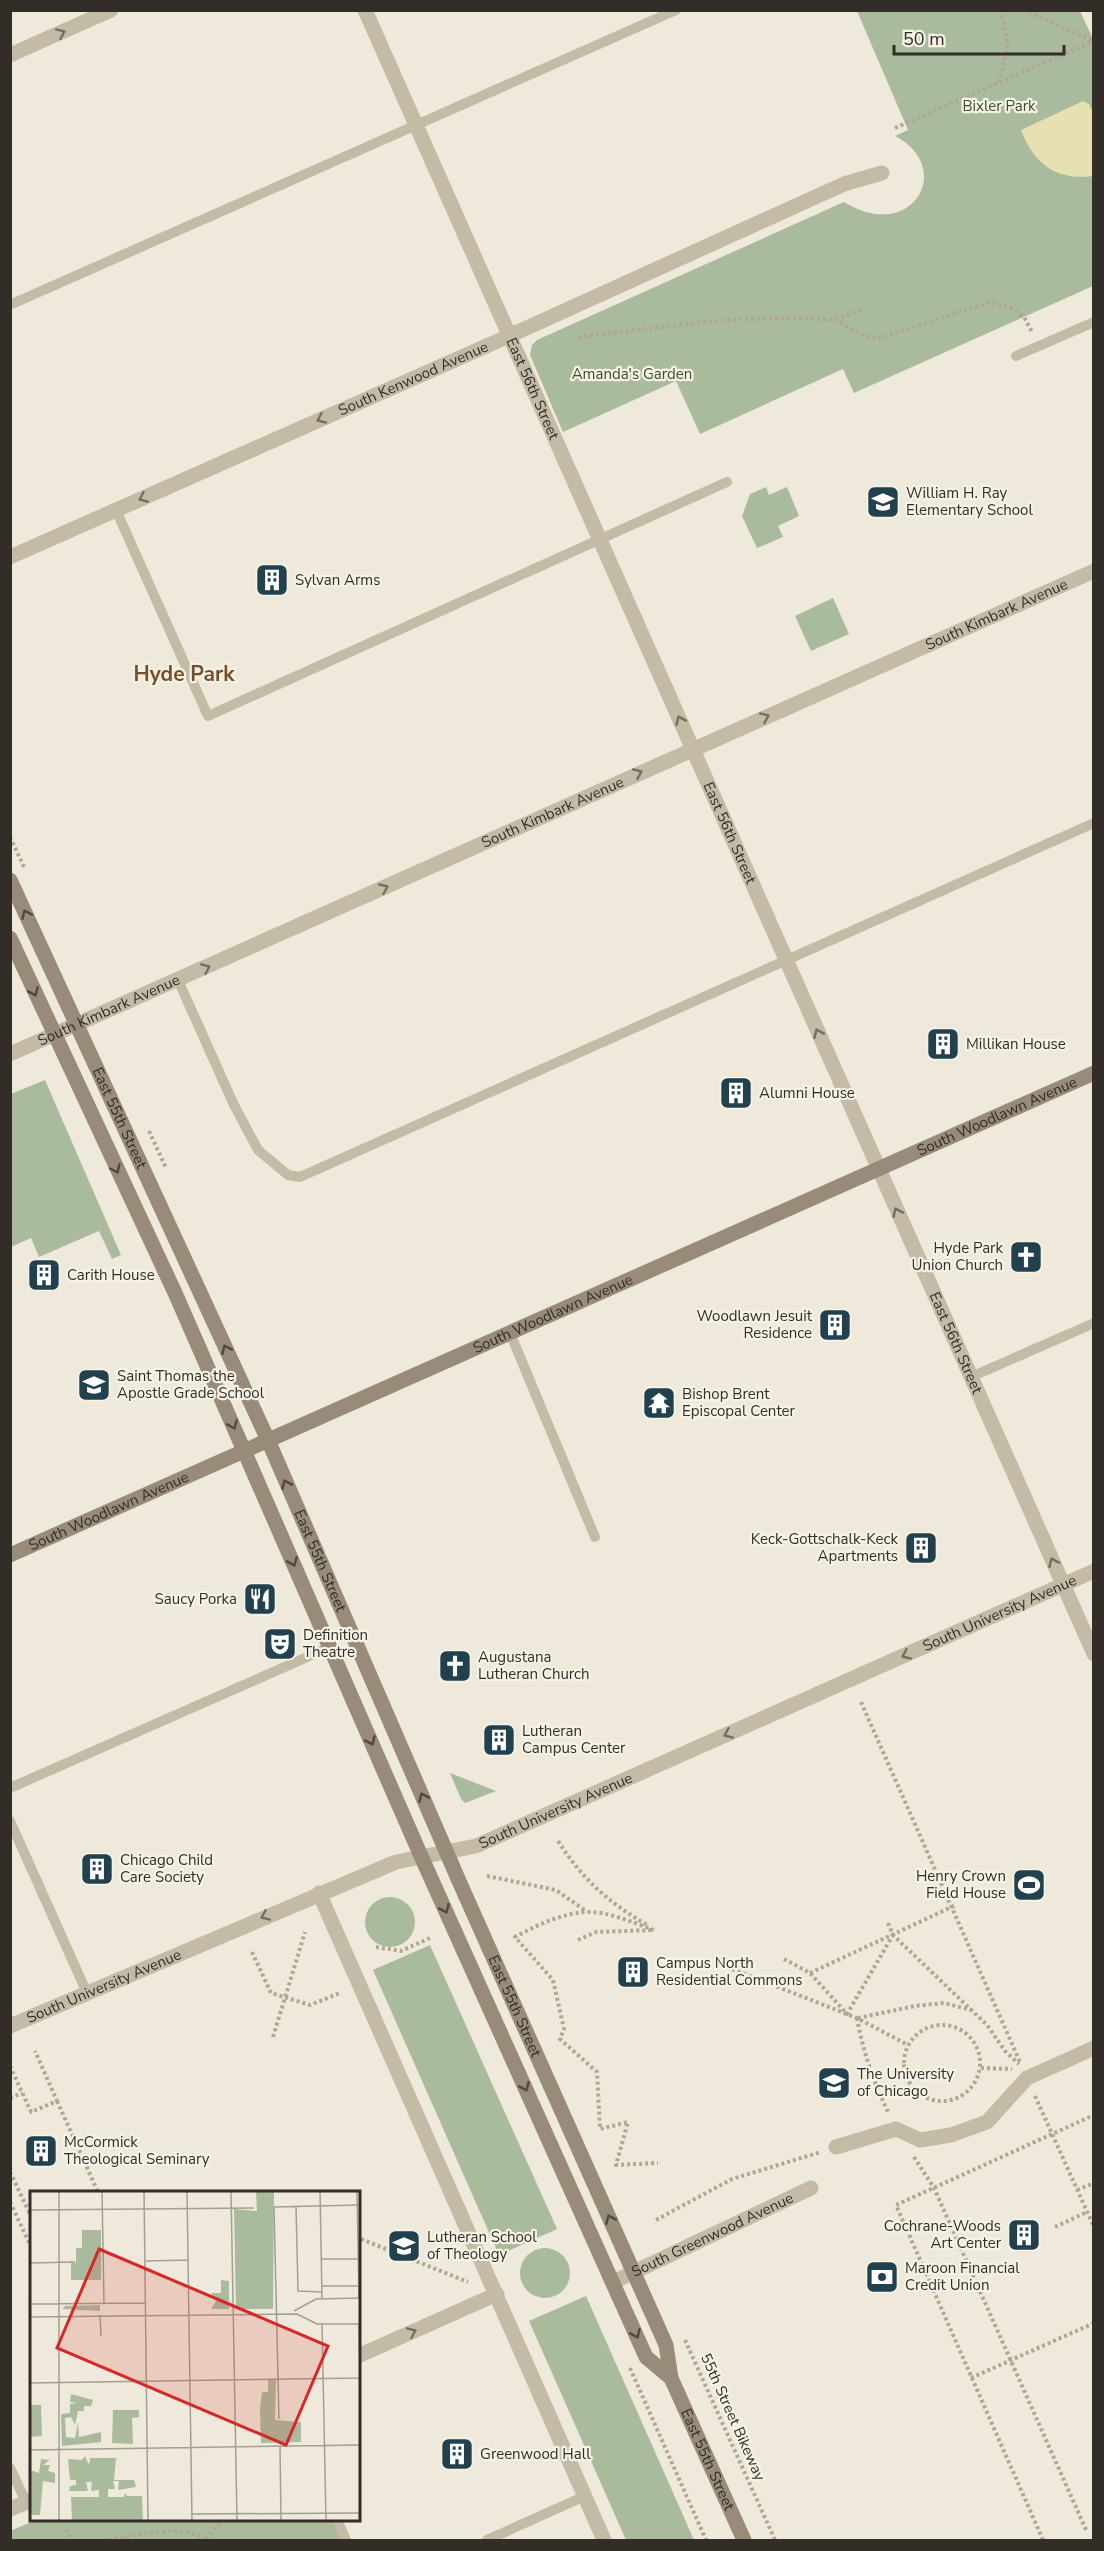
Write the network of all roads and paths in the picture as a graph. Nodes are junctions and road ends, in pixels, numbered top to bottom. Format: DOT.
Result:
graph roads {
  1 [pos="111,10"];
  2 [pos="365,10"];
  3 [pos="676,10"];
  4 [pos="1001,10"];
  5 [pos="1023,10"];
  6 [pos="1094,41"];
  7 [pos="10,55"];
  8 [pos="999,84"];
  9 [pos="417,127"];
  10 [pos="895,128"];
  11 [pos="882,173"];
  12 [pos="12,304"];
  13 [pos="863,308"];
  14 [pos="1024,317"];
  15 [pos="836,320"];
  16 [pos="1094,322"];
  17 [pos="509,336"];
  18 [pos="578,337"];
  19 [pos="1016,356"];
  20 [pos="727,482"];
  21 [pos="116,510"];
  22 [pos="599,539"];
  23 [pos="10,557"];
  24 [pos="1094,571"];
  25 [pos="693,749"];
  26 [pos="1094,823"];
  27 [pos="10,880"];
  28 [pos="10,939"];
  29 [pos="786,961"];
  30 [pos="178,980"];
  31 [pos="76,1025"];
  32 [pos="53,1035"];
  33 [pos="10,1054"];
  34 [pos="1094,1073"];
  35 [pos="878,1169"];
  36 [pos="1094,1323"];
  37 [pos="510,1333"];
  38 [pos="971,1377"];
  39 [pos="268,1440"];
  40 [pos="244,1451"];
  41 [pos="595,1536"];
  42 [pos="10,1555"];
  43 [pos="1094,1571"];
  44 [pos="1063,1585"];
  45 [pos="330,1647"];
  46 [pos="1094,1654"];
  47 [pos="861,1702"];
  48 [pos="10,1788"];
  49 [pos="10,1821"];
  50 [pos="558,1841"];
  51 [pos="447,1851"];
  52 [pos="421,1856"];
  53 [pos="487,1875"];
  54 [pos="319,1893"];
  55 [pos="954,1906"];
  56 [pos="587,1912"];
  57 [pos="888,1923"];
  58 [pos="654,1930"];
  59 [pos="305,1932"];
  60 [pos="893,1935"];
  61 [pos="430,1938"];
  62 [pos="578,1940"];
  63 [pos="376,1947"];
  64 [pos="252,1952"];
  65 [pos="784,1959"];
  66 [pos="732,1969"];
  67 [pos="810,1973"];
  68 [pos="87,1993"];
  69 [pos="340,1993"];
  70 [pos="285,1997"];
  71 [pos="973,2011"];
  72 [pos="848,2014"];
  73 [pos="857,2018"];
  74 [pos="10,2026"];
  75 [pos="273,2037"];
  76 [pos="908,2045"];
  77 [pos="1094,2048"];
  78 [pos="35,2051"];
  79 [pos="10,2066"];
  80 [pos="981,2068"];
  81 [pos="1025,2073"];
  82 [pos="22,2093"];
  83 [pos="10,2098"];
  84 [pos="57,2101"];
  85 [pos="1094,2115"];
  86 [pos="896,2129"];
  87 [pos="1052,2134"];
  88 [pos="836,2147"];
  89 [pos="658,2163"];
  90 [pos="10,2172"];
  91 [pos="1094,2183"];
  92 [pos="811,2188"];
  93 [pos="934,2188"];
  94 [pos="1077,2190"];
  95 [pos="97,2191"];
  96 [pos="10,2202"];
  97 [pos="1087,2212"];
  98 [pos="30,2214"];
  99 [pos="656,2220"];
  100 [pos="1055,2227"];
  101 [pos="1094,2227"];
  102 [pos="361,2239"];
  103 [pos="30,2246"];
  104 [pos="633,2272"];
  105 [pos="468,2282"];
  106 [pos="613,2282"];
  107 [pos="497,2294"];
  108 [pos="1094,2323"];
  109 [pos="683,2335"];
  110 [pos="360,2354"];
  111 [pos="1010,2360"];
  112 [pos="671,2378"];
  113 [pos="971,2378"];
  114 [pos="10,2468"];
  115 [pos="585,2496"];
  116 [pos="29,2501"];
  117 [pos="10,2509"];
  118 [pos="222,2521"];
  119 [pos="337,2521"];
  120 [pos="66,2529"];
  121 [pos="1087,2532"];
  122 [pos="207,2540"];
  123 [pos="71,2541"];
  124 [pos="109,2541"];
  125 [pos="346,2541"];
  126 [pos="487,2541"];
  127 [pos="604,2541"];
  128 [pos="744,2541"];
  129 [pos="775,2541"];
  130 [pos="1043,2541"];
  7 -- 1 [label="street, one-way"];
  2 -- 9 [label="street, East 56th Street"];
  3 -- 9 [label="lane"];
  4 -- 8 [label="path"];
  5 -- 6 [label="path"];
  6 -- 8 [label="path"];
  8 -- 10 [label="path"];
  9 -- 12 [label="lane"];
  9 -- 17 [label="street, East 56th Street"];
  11 -- 17 [label="street, South Kenwood Avenue"];
  13 -- 15 [label="path"];
  14 -- 15 [label="path"];
  15 -- 18 [label="path"];
  16 -- 19 [label="lane"];
  17 -- 21 [label="street, South Kenwood Avenue, one-way"];
  17 -- 22 [label="street, East 56th Street"];
  20 -- 22 [label="lane"];
  21 -- 22 [label="lane"];
  21 -- 23 [label="street, South Kenwood Avenue"];
  25 -- 22 [label="street, East 56th Street, one-way"];
  25 -- 24 [label="street, South Kimbark Avenue, one-way"];
  25 -- 29 [label="street, East 56th Street"];
  30 -- 25 [label="street, South Kimbark Avenue, one-way"];
  26 -- 29 [label="lane"];
  31 -- 27 [label="street, East 55th Street, one-way"];
  28 -- 32 [label="street, East 55th Street, one-way"];
  29 -- 30 [label="lane"];
  35 -- 29 [label="street, East 56th Street, one-way"];
  30 -- 31 [label="street, South Kimbark Avenue"];
  31 -- 32 [label="street, South Kimbark Avenue"];
  39 -- 31 [label="street, East 55th Street, one-way"];
  32 -- 33 [label="street, South Kimbark Avenue"];
  32 -- 40 [label="street, East 55th Street, one-way"];
  34 -- 35 [label="street, South Woodlawn Avenue"];
  35 -- 37 [label="street, South Woodlawn Avenue"];
  38 -- 35 [label="street, East 56th Street, one-way"];
  36 -- 38 [label="lane"];
  37 -- 39 [label="street, South Woodlawn Avenue"];
  37 -- 41 [label="lane"];
  44 -- 38 [label="street, East 56th Street, one-way"];
  39 -- 40 [label="street, South Woodlawn Avenue"];
  51 -- 39 [label="street, East 55th Street, one-way"];
  40 -- 42 [label="street, South Woodlawn Avenue"];
  40 -- 45 [label="street, East 55th Street, one-way"];
  43 -- 44 [label="street, South University Avenue"];
  44 -- 46 [label="street, East 56th Street"];
  44 -- 51 [label="street, South University Avenue, one-way"];
  45 -- 48 [label="lane"];
  45 -- 52 [label="street, East 55th Street, one-way"];
  47 -- 55 [label="path"];
  49 -- 68 [label="lane"];
  50 -- 58 [label="path"];
  51 -- 52 [label="street, South University Avenue"];
  104 -- 51 [label="street, East 55th Street, one-way"];
  52 -- 54 [label="street, South University Avenue"];
  52 -- 106 [label="street, East 55th Street, one-way"];
  53 -- 56 [label="path"];
  54 -- 68 [label="street, South University Avenue, one-way"];
  54 -- 107 [label="street"];
  55 -- 60 [label="path"];
  55 -- 81 [label="path"];
  56 -- 58 [label="path"];
  56 -- 89 [label="path"];
  57 -- 60 [label="path"];
  58 -- 62 [label="path"];
  59 -- 70 [label="path"];
  60 -- 67 [label="path"];
  60 -- 71 [label="path"];
  60 -- 72 [label="path"];
  61 -- 63 [label="path"];
  64 -- 70 [label="path"];
  65 -- 67 [label="path"];
  66 -- 72 [label="path"];
  67 -- 72 [label="path"];
  68 -- 74 [label="street, South University Avenue"];
  69 -- 70 [label="path"];
  70 -- 75 [label="path"];
  71 -- 73 [label="path"];
  71 -- 81 [label="path"];
  72 -- 73 [label="path"];
  73 -- 76 [label="path"];
  73 -- 86 [label="path"];
  76 -- 80 [label="path"];
  76 -- 80 [label="path"];
  77 -- 81 [label="street"];
  78 -- 84 [label="path"];
  79 -- 82 [label="path"];
  80 -- 81 [label="path"];
  81 -- 86 [label="street"];
  81 -- 87 [label="path"];
  82 -- 83 [label="path"];
  82 -- 84 [label="path"];
  84 -- 95 [label="path"];
  85 -- 87 [label="path"];
  86 -- 88 [label="street"];
  86 -- 93 [label="path"];
  87 -- 93 [label="path"];
  87 -- 94 [label="path"];
  88 -- 99 [label="path"];
  90 -- 98 [label="path"];
  91 -- 94 [label="path"];
  92 -- 104 [label="street, South Greenwood Avenue"];
  93 -- 111 [label="path"];
  93 -- 113 [label="path"];
  94 -- 97 [label="path"];
  96 -- 103 [label="path"];
  97 -- 100 [label="path"];
  97 -- 101 [label="path"];
  102 -- 105 [label="path"];
  104 -- 106 [label="street, South Greenwood Avenue"];
  104 -- 112 [label="street, East 55th Street"];
  106 -- 112 [label="street, East 55th Street, one-way"];
  110 -- 107 [label="street, one-way"];
  107 -- 115 [label="street"];
  108 -- 111 [label="path"];
  109 -- 129 [label="path, 55th Street Bikeway"];
  111 -- 113 [label="path"];
  111 -- 121 [label="path"];
  112 -- 128 [label="street, East 55th Street"];
  113 -- 130 [label="path"];
  114 -- 116 [label="lane"];
  115 -- 126 [label="lane"];
  115 -- 127 [label="street"];
  116 -- 117 [label="street"];
  118 -- 122 [label="path"];
  119 -- 125 [label="lane"];
  120 -- 123 [label="path"];
  122 -- 124 [label="path"];
}
